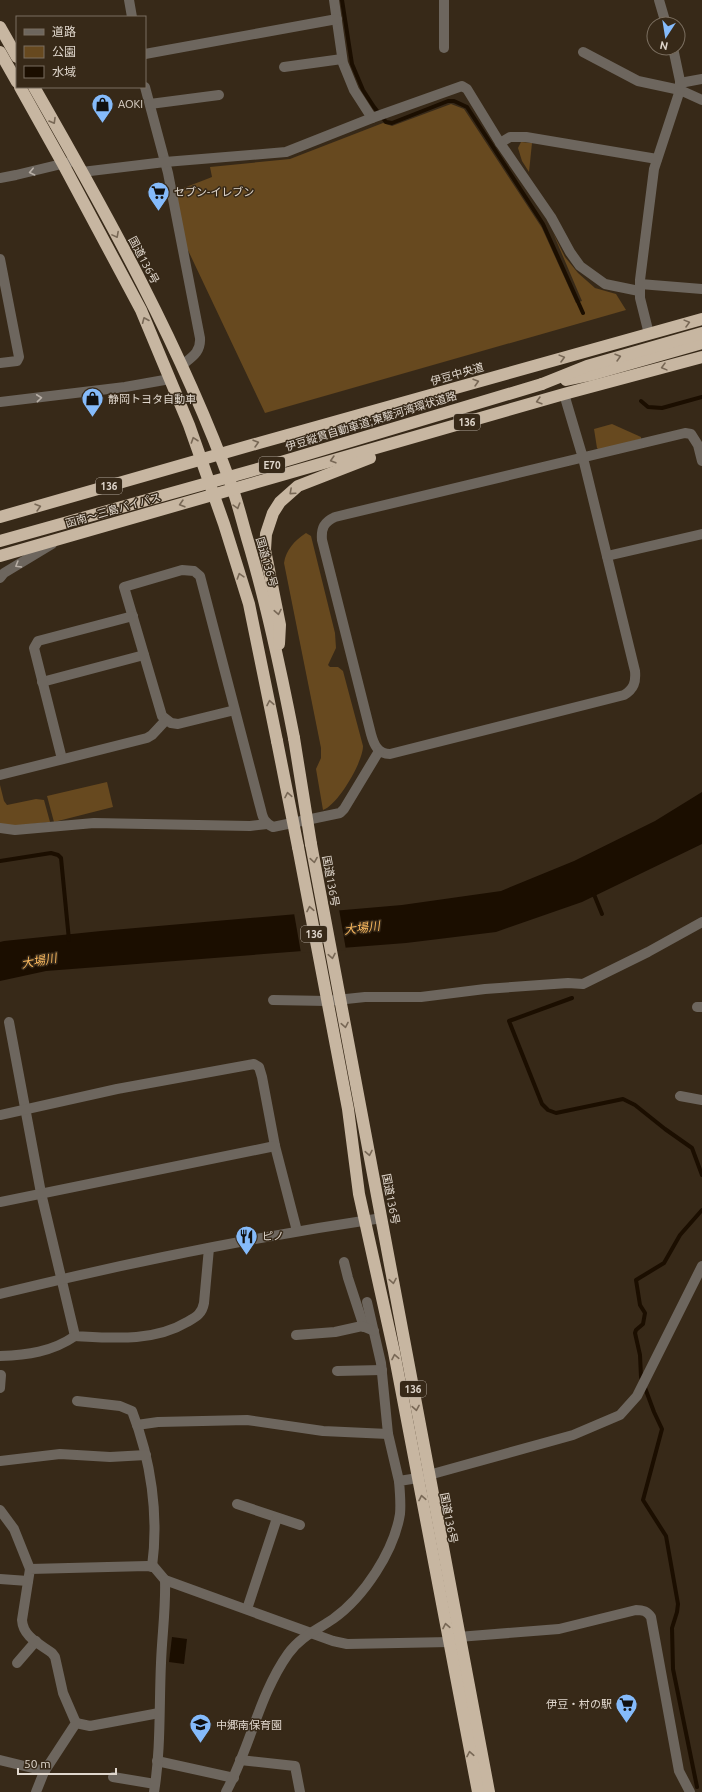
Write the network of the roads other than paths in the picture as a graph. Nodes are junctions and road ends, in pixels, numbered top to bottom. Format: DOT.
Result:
graph roads {
  1 [pos="129,0"];
  2 [pos="334,0"];
  3 [pos="444,0"];
  4 [pos="659,0"];
  5 [pos="132,16"];
  6 [pos="664,16"];
  7 [pos="337,18"];
  8 [pos="0,28"];
  9 [pos="444,48"];
  10 [pos="0,52"];
  11 [pos="583,52"];
  12 [pos="146,54"];
  13 [pos="16,55"];
  14 [pos="674,56"];
  15 [pos="342,58"];
  16 [pos="284,67"];
  17 [pos="702,79"];
  18 [pos="16,80"];
  19 [pos="680,87"];
  20 [pos="21,88"];
  21 [pos="35,88"];
  22 [pos="145,88"];
  23 [pos="220,95"];
  24 [pos="702,100"];
  25 [pos="150,104"];
  26 [pos="372,118"];
  27 [pos="500,143"];
  28 [pos="657,159"];
  29 [pos="76,161"];
  30 [pos="165,162"];
  31 [pos="63,164"];
  32 [pos="82,172"];
  33 [pos="0,178"];
  34 [pos="0,259"];
  35 [pos="640,288"];
  36 [pos="702,289"];
  37 [pos="702,319"];
  38 [pos="702,333"];
  39 [pos="649,334"];
  40 [pos="702,343"];
  41 [pos="702,357"];
  42 [pos="0,363"];
  43 [pos="182,365"];
  44 [pos="170,379"];
  45 [pos="542,384"];
  46 [pos="564,394"];
  47 [pos="0,402"];
  48 [pos="470,421"];
  49 [pos="219,454"];
  50 [pos="582,458"];
  51 [pos="201,460"];
  52 [pos="702,460"];
  53 [pos="232,489"];
  54 [pos="214,495"];
  55 [pos="0,517"];
  56 [pos="702,534"];
  57 [pos="61,539"];
  58 [pos="0,541"];
  59 [pos="0,556"];
  60 [pos="607,556"];
  61 [pos="0,578"];
  62 [pos="133,616"];
  63 [pos="144,655"];
  64 [pos="278,656"];
  65 [pos="42,682"];
  66 [pos="235,710"];
  67 [pos="166,720"];
  68 [pos="379,751"];
  69 [pos="62,759"];
  70 [pos="0,775"];
  71 [pos="267,824"];
  72 [pos="0,828"];
  73 [pos="702,922"];
  74 [pos="273,1000"];
  75 [pos="340,1000"];
  76 [pos="327,1001"];
  77 [pos="9,1022"];
  78 [pos="680,1096"];
  79 [pos="702,1100"];
  80 [pos="25,1109"];
  81 [pos="0,1115"];
  82 [pos="275,1146"];
  83 [pos="41,1193"];
  84 [pos="0,1202"];
  85 [pos="382,1218"];
  86 [pos="364,1221"];
  87 [pos="297,1231"];
  88 [pos="209,1248"];
  89 [pos="344,1262"];
  90 [pos="702,1266"];
  91 [pos="61,1279"];
  92 [pos="0,1294"];
  93 [pos="367,1302"];
  94 [pos="364,1327"];
  95 [pos="374,1331"];
  96 [pos="296,1335"];
  97 [pos="75,1336"];
  98 [pos="0,1356"];
  99 [pos="382,1370"];
  100 [pos="337,1371"];
  101 [pos="1,1375"];
  102 [pos="0,1388"];
  103 [pos="77,1401"];
  104 [pos="137,1425"];
  105 [pos="388,1434"];
  106 [pos="146,1455"];
  107 [pos="0,1461"];
  108 [pos="423,1476"];
  109 [pos="399,1480"];
  110 [pos="237,1504"];
  111 [pos="0,1510"];
  112 [pos="277,1518"];
  113 [pos="300,1525"];
  114 [pos="152,1567"];
  115 [pos="30,1569"];
  116 [pos="0,1579"];
  117 [pos="165,1580"];
  118 [pos="28,1581"];
  119 [pos="247,1609"];
  120 [pos="311,1632"];
  121 [pos="454,1639"];
  122 [pos="36,1641"];
  123 [pos="17,1663"];
  124 [pos="159,1713"];
  125 [pos="76,1723"];
  126 [pos="0,1760"];
  127 [pos="240,1760"];
  128 [pos="157,1761"];
  129 [pos="45,1771"];
  130 [pos="112,1777"];
  131 [pos="234,1778"];
  132 [pos="155,1788"];
  133 [pos="36,1792"];
  134 [pos="226,1792"];
  135 [pos="300,1792"];
  136 [pos="478,1792"];
  137 [pos="488,1792"];
  138 [pos="690,1792"];
  1 -- 5 [label="street"];
  2 -- 7 [label="street"];
  3 -- 9 [label="street"];
  4 -- 6 [label="street"];
  7 -- 12 [label="street"];
  7 -- 15 [label="street"];
  8 -- 13 [label="highway"];
  10 -- 18 [label="highway"];
  11 -- 19 [label="street"];
  14 -- 19 [label="street"];
  15 -- 16 [label="street"];
  15 -- 26 [label="street"];
  17 -- 19 [label="street"];
  19 -- 24 [label="street"];
  19 -- 28 [label="street"];
  20 -- 31 [label="highway, 国道136号 / 136"];
  21 -- 29 [label="highway, 国道136号 / 136, one-way"];
  22 -- 25 [label="street"];
  23 -- 25 [label="street"];
  25 -- 30 [label="street"];
  26 -- 27 [label="street"];
  26 -- 30 [label="street"];
  27 -- 28 [label="street"];
  27 -- 35 [label="street"];
  28 -- 35 [label="street"];
  29 -- 31 [label="street"];
  29 -- 32 [label="highway, 国道136号 / 136"];
  30 -- 32 [label="street"];
  30 -- 43 [label="street"];
  31 -- 33 [label="street, one-way"];
  44 -- 31 [label="highway, 国道136号 / 136, one-way"];
  32 -- 43 [label="highway, 国道136号 / 136, one-way"];
  34 -- 42 [label="street"];
  35 -- 36 [label="street"];
  35 -- 39 [label="street"];
  39 -- 37 [label="highway, 伊豆中央道 / 136, one-way"];
  45 -- 38 [label="highway, one-way"];
  49 -- 39 [label="highway, 伊豆中央道 / 136, one-way"];
  40 -- 45 [label="highway"];
  41 -- 46 [label="highway, 136, one-way"];
  43 -- 49 [label="highway, 国道136号 / 136"];
  47 -- 44 [label="street, one-way"];
  51 -- 44 [label="highway, 国道136号 / 136, one-way"];
  45 -- 58 [label="highway, 伊豆縦貫自動車道;東駿河湾環状道路 / E70, bridge"];
  46 -- 48 [label="highway, 136, one-way"];
  46 -- 50 [label="street"];
  48 -- 53 [label="highway, 136, one-way"];
  48 -- 64 [label="highway, one-way"];
  49 -- 51 [label="highway, 136"];
  49 -- 53 [label="highway, 国道136号 / 136"];
  50 -- 52 [label="street"];
  50 -- 60 [label="street"];
  50 -- 68 [label="street"];
  51 -- 54 [label="highway, 国道136号 / 136"];
  55 -- 51 [label="highway, 136, one-way"];
  53 -- 54 [label="highway, 函南～三島バイパス / 136"];
  53 -- 64 [label="highway, 国道136号 / 136, one-way"];
  54 -- 57 [label="highway, 函南～三島バイパス / 136, one-way"];
  76 -- 54 [label="highway, 国道136号 / 136, one-way, bridge"];
  56 -- 60 [label="street"];
  57 -- 59 [label="highway, 函南～三島バイパス / 136"];
  57 -- 61 [label="street, one-way"];
  60 -- 68 [label="street"];
  62 -- 63 [label="street"];
  62 -- 65 [label="street"];
  62 -- 66 [label="street"];
  63 -- 65 [label="street"];
  63 -- 67 [label="street"];
  64 -- 75 [label="highway, 国道136号 / 136, one-way, bridge"];
  65 -- 69 [label="street"];
  66 -- 67 [label="street"];
  66 -- 71 [label="street"];
  67 -- 69 [label="street"];
  68 -- 71 [label="street"];
  69 -- 70 [label="street"];
  71 -- 72 [label="street"];
  73 -- 75 [label="street"];
  74 -- 76 [label="street"];
  75 -- 76 [label="street"];
  75 -- 85 [label="highway, 国道136号 / 136, one-way"];
  76 -- 86 [label="highway, 国道136号 / 136"];
  77 -- 80 [label="street"];
  78 -- 79 [label="street"];
  80 -- 81 [label="street"];
  80 -- 82 [label="street"];
  80 -- 83 [label="street"];
  82 -- 83 [label="street"];
  82 -- 87 [label="street"];
  83 -- 84 [label="street"];
  83 -- 91 [label="street"];
  85 -- 86 [label="street"];
  85 -- 108 [label="highway, 国道136号 / 136, one-way"];
  86 -- 87 [label="street"];
  108 -- 86 [label="highway, 国道136号 / 136, one-way"];
  87 -- 88 [label="street"];
  88 -- 91 [label="street"];
  88 -- 97 [label="street"];
  89 -- 94 [label="street"];
  90 -- 108 [label="street"];
  91 -- 92 [label="street"];
  91 -- 97 [label="street"];
  93 -- 95 [label="street"];
  94 -- 95 [label="street"];
  94 -- 96 [label="street"];
  95 -- 99 [label="street"];
  97 -- 98 [label="street"];
  99 -- 100 [label="street"];
  99 -- 105 [label="street"];
  101 -- 102 [label="street"];
  103 -- 104 [label="street"];
  104 -- 105 [label="street"];
  104 -- 106 [label="street"];
  105 -- 109 [label="street"];
  106 -- 107 [label="street"];
  106 -- 114 [label="street"];
  108 -- 109 [label="street"];
  108 -- 121 [label="highway, 国道136号 / 136"];
  109 -- 120 [label="street"];
  110 -- 112 [label="street"];
  111 -- 115 [label="street"];
  112 -- 113 [label="street"];
  112 -- 119 [label="street"];
  114 -- 115 [label="street"];
  114 -- 117 [label="street"];
  115 -- 118 [label="street"];
  116 -- 118 [label="street"];
  117 -- 119 [label="street"];
  117 -- 124 [label="street"];
  118 -- 122 [label="street"];
  119 -- 120 [label="street"];
  120 -- 121 [label="street"];
  120 -- 127 [label="street"];
  136 -- 121 [label="highway, 国道136号 / 136, one-way"];
  121 -- 137 [label="highway, 国道136号 / 136"];
  121 -- 138 [label="street"];
  122 -- 123 [label="street"];
  122 -- 125 [label="street"];
  124 -- 125 [label="street"];
  124 -- 128 [label="street"];
  125 -- 129 [label="street"];
  126 -- 129 [label="street"];
  127 -- 131 [label="street"];
  127 -- 135 [label="street"];
  128 -- 131 [label="street"];
  128 -- 132 [label="street"];
  129 -- 133 [label="street"];
  130 -- 132 [label="street"];
  131 -- 134 [label="street"];
}
